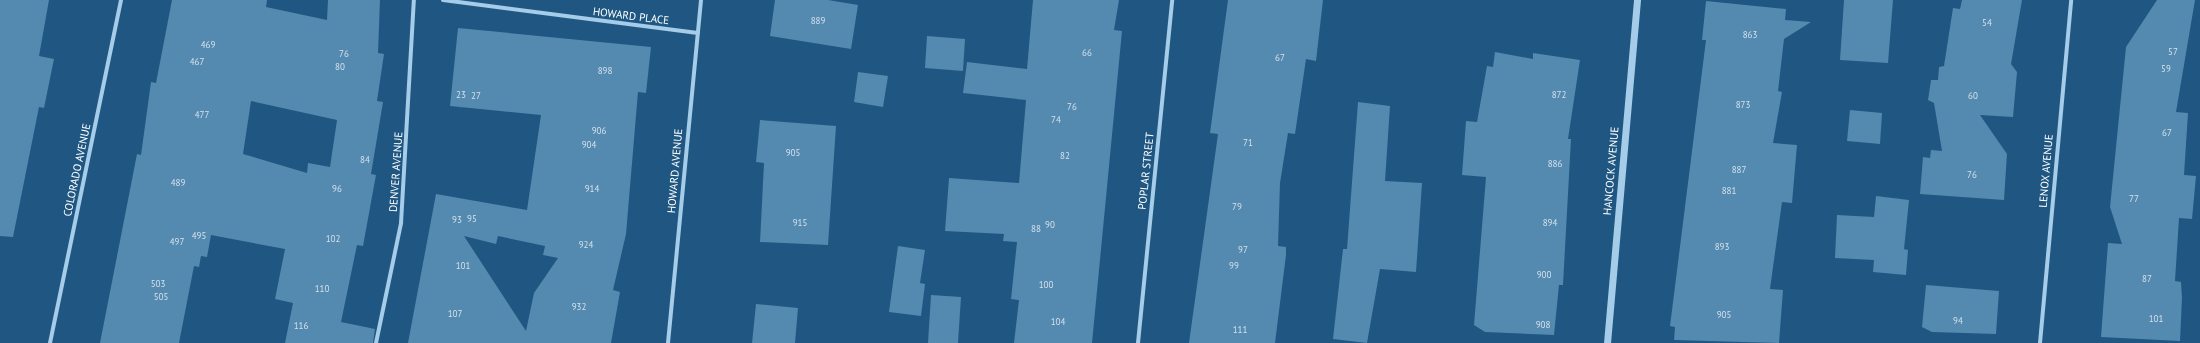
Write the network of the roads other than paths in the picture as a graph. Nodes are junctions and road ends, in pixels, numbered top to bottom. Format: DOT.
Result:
graph roads {
  1 [pos="121,0"];
  2 [pos="414,0"];
  3 [pos="444,0"];
  4 [pos="701,0"];
  5 [pos="1172,0"];
  6 [pos="1637,0"];
  7 [pos="2071,0"];
  8 [pos="698,33"];
  9 [pos="50,343"];
  10 [pos="376,343"];
  11 [pos="668,343"];
  12 [pos="1138,343"];
  13 [pos="1607,343"];
  14 [pos="2040,343"];
  1 -- 9 [label="street, COLORADO AVENUE"];
  2 -- 10 [label="street, DENVER AVENUE"];
  3 -- 8 [label="street, HOWARD PLACE"];
  4 -- 8 [label="street, HOWARD AVENUE"];
  5 -- 12 [label="street, POPLAR STREET"];
  6 -- 13 [label="street, HANCOCK AVENUE"];
  7 -- 14 [label="street, LENOX AVENUE"];
  8 -- 11 [label="street, HOWARD AVENUE"];
}
